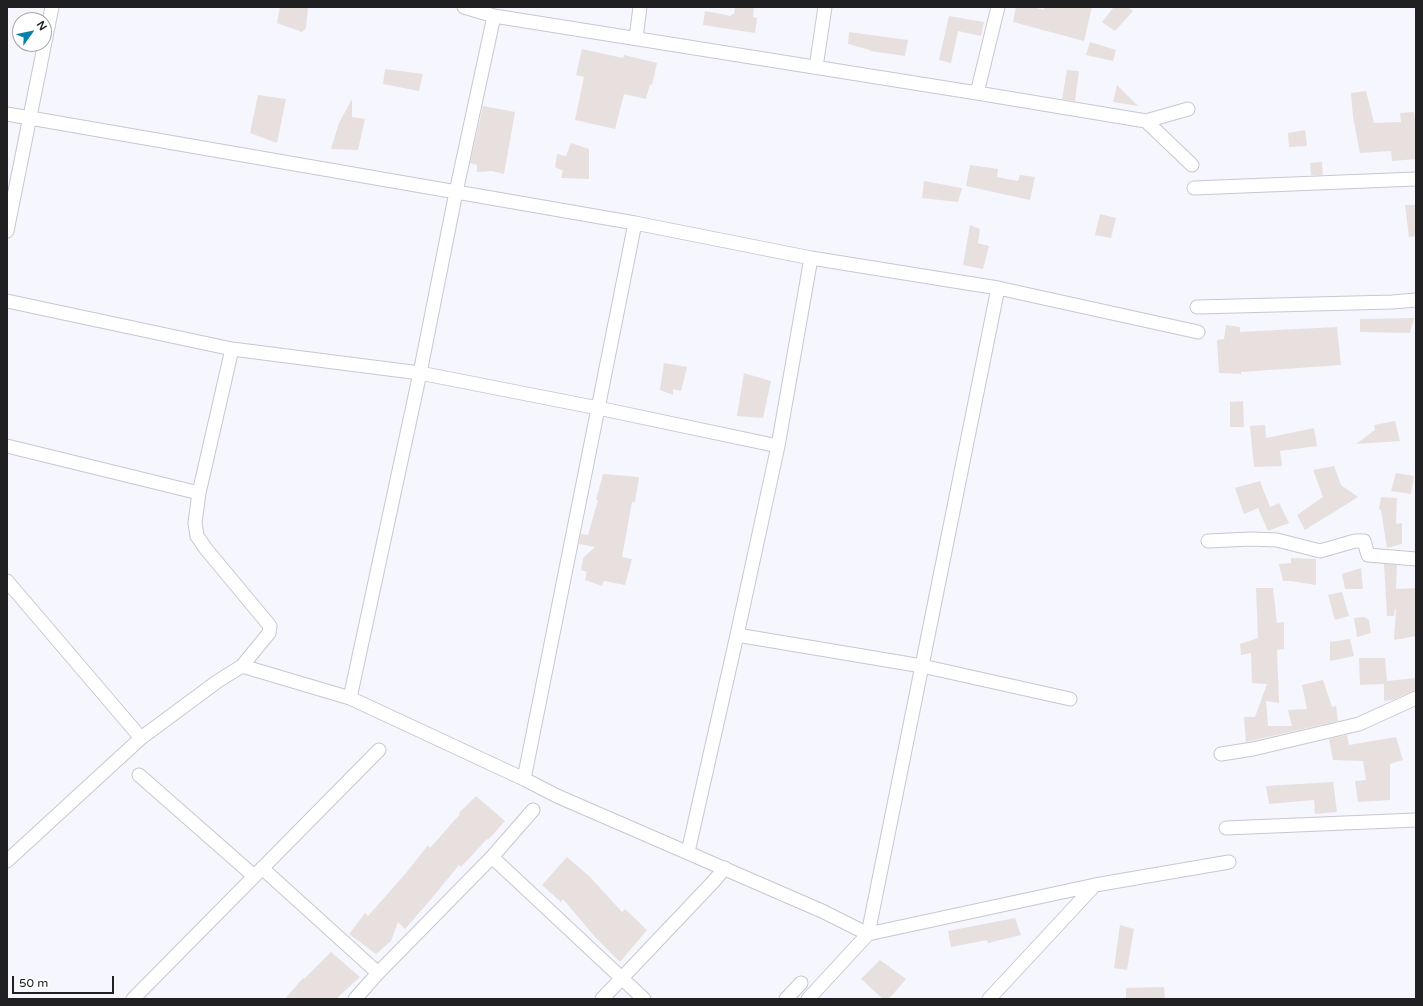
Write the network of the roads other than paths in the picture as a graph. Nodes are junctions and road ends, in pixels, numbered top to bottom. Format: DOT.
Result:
graph roads {
  1 [pos="52,7"];
  2 [pos="464,7"];
  3 [pos="640,7"];
  4 [pos="825,7"];
  5 [pos="998,7"];
  6 [pos="494,16"];
  7 [pos="636,38"];
  8 [pos="816,67"];
  9 [pos="977,93"];
  10 [pos="1188,109"];
  11 [pos="7,114"];
  12 [pos="30,117"];
  13 [pos="1146,121"];
  14 [pos="1192,164"];
  15 [pos="1416,178"];
  16 [pos="1194,188"];
  17 [pos="456,192"];
  18 [pos="635,223"];
  19 [pos="7,231"];
  20 [pos="811,258"];
  21 [pos="998,288"];
  22 [pos="1416,300"];
  23 [pos="7,301"];
  24 [pos="1197,306"];
  25 [pos="1198,332"];
  26 [pos="232,349"];
  27 [pos="420,373"];
  28 [pos="598,408"];
  29 [pos="7,446"];
  30 [pos="778,446"];
  31 [pos="199,493"];
  32 [pos="1208,541"];
  33 [pos="1416,559"];
  34 [pos="7,581"];
  35 [pos="737,635"];
  36 [pos="242,666"];
  37 [pos="922,666"];
  38 [pos="350,698"];
  39 [pos="1416,698"];
  40 [pos="1070,699"];
  41 [pos="141,738"];
  42 [pos="379,750"];
  43 [pos="1221,754"];
  44 [pos="139,775"];
  45 [pos="524,779"];
  46 [pos="533,810"];
  47 [pos="1416,820"];
  48 [pos="1226,828"];
  49 [pos="688,852"];
  50 [pos="492,857"];
  51 [pos="7,861"];
  52 [pos="1229,862"];
  53 [pos="725,868"];
  54 [pos="258,872"];
  55 [pos="1095,885"];
  56 [pos="868,934"];
  57 [pos="378,973"];
  58 [pos="622,978"];
  59 [pos="801,983"];
  60 [pos="133,999"];
  61 [pos="355,999"];
  62 [pos="602,999"];
  63 [pos="644,999"];
  64 [pos="786,999"];
  65 [pos="808,999"];
  66 [pos="989,999"];
  1 -- 12 [label="street"];
  2 -- 6 [label="street"];
  3 -- 7 [label="street"];
  4 -- 8 [label="street"];
  5 -- 9 [label="street"];
  6 -- 7 [label="street"];
  6 -- 17 [label="street"];
  7 -- 8 [label="street"];
  8 -- 9 [label="street"];
  9 -- 13 [label="street"];
  10 -- 13 [label="street"];
  11 -- 12 [label="street"];
  12 -- 17 [label="street"];
  12 -- 19 [label="street"];
  13 -- 14 [label="street"];
  15 -- 16 [label="street"];
  17 -- 18 [label="street"];
  17 -- 27 [label="street"];
  18 -- 20 [label="street"];
  18 -- 28 [label="street"];
  20 -- 21 [label="street"];
  20 -- 30 [label="street"];
  21 -- 25 [label="street"];
  21 -- 37 [label="street"];
  22 -- 24 [label="street"];
  23 -- 26 [label="street"];
  26 -- 27 [label="street"];
  26 -- 31 [label="street"];
  27 -- 28 [label="street"];
  27 -- 38 [label="street"];
  28 -- 30 [label="street"];
  28 -- 45 [label="street"];
  29 -- 31 [label="street"];
  30 -- 35 [label="street"];
  31 -- 36 [label="street"];
  32 -- 33 [label="street"];
  34 -- 41 [label="street"];
  35 -- 37 [label="street"];
  35 -- 49 [label="street"];
  36 -- 38 [label="street"];
  36 -- 41 [label="street"];
  37 -- 40 [label="street"];
  37 -- 56 [label="street"];
  38 -- 45 [label="street"];
  39 -- 43 [label="street"];
  41 -- 51 [label="street"];
  42 -- 54 [label="street"];
  44 -- 54 [label="street"];
  45 -- 49 [label="street"];
  46 -- 50 [label="street"];
  47 -- 48 [label="street"];
  49 -- 53 [label="street"];
  50 -- 57 [label="street"];
  50 -- 58 [label="street"];
  52 -- 55 [label="street"];
  53 -- 56 [label="street"];
  53 -- 58 [label="street"];
  54 -- 57 [label="street"];
  54 -- 60 [label="street"];
  55 -- 56 [label="street"];
  55 -- 66 [label="street"];
  56 -- 65 [label="street"];
  57 -- 61 [label="street"];
  58 -- 62 [label="street"];
  58 -- 63 [label="street"];
  59 -- 64 [label="street"];
}
